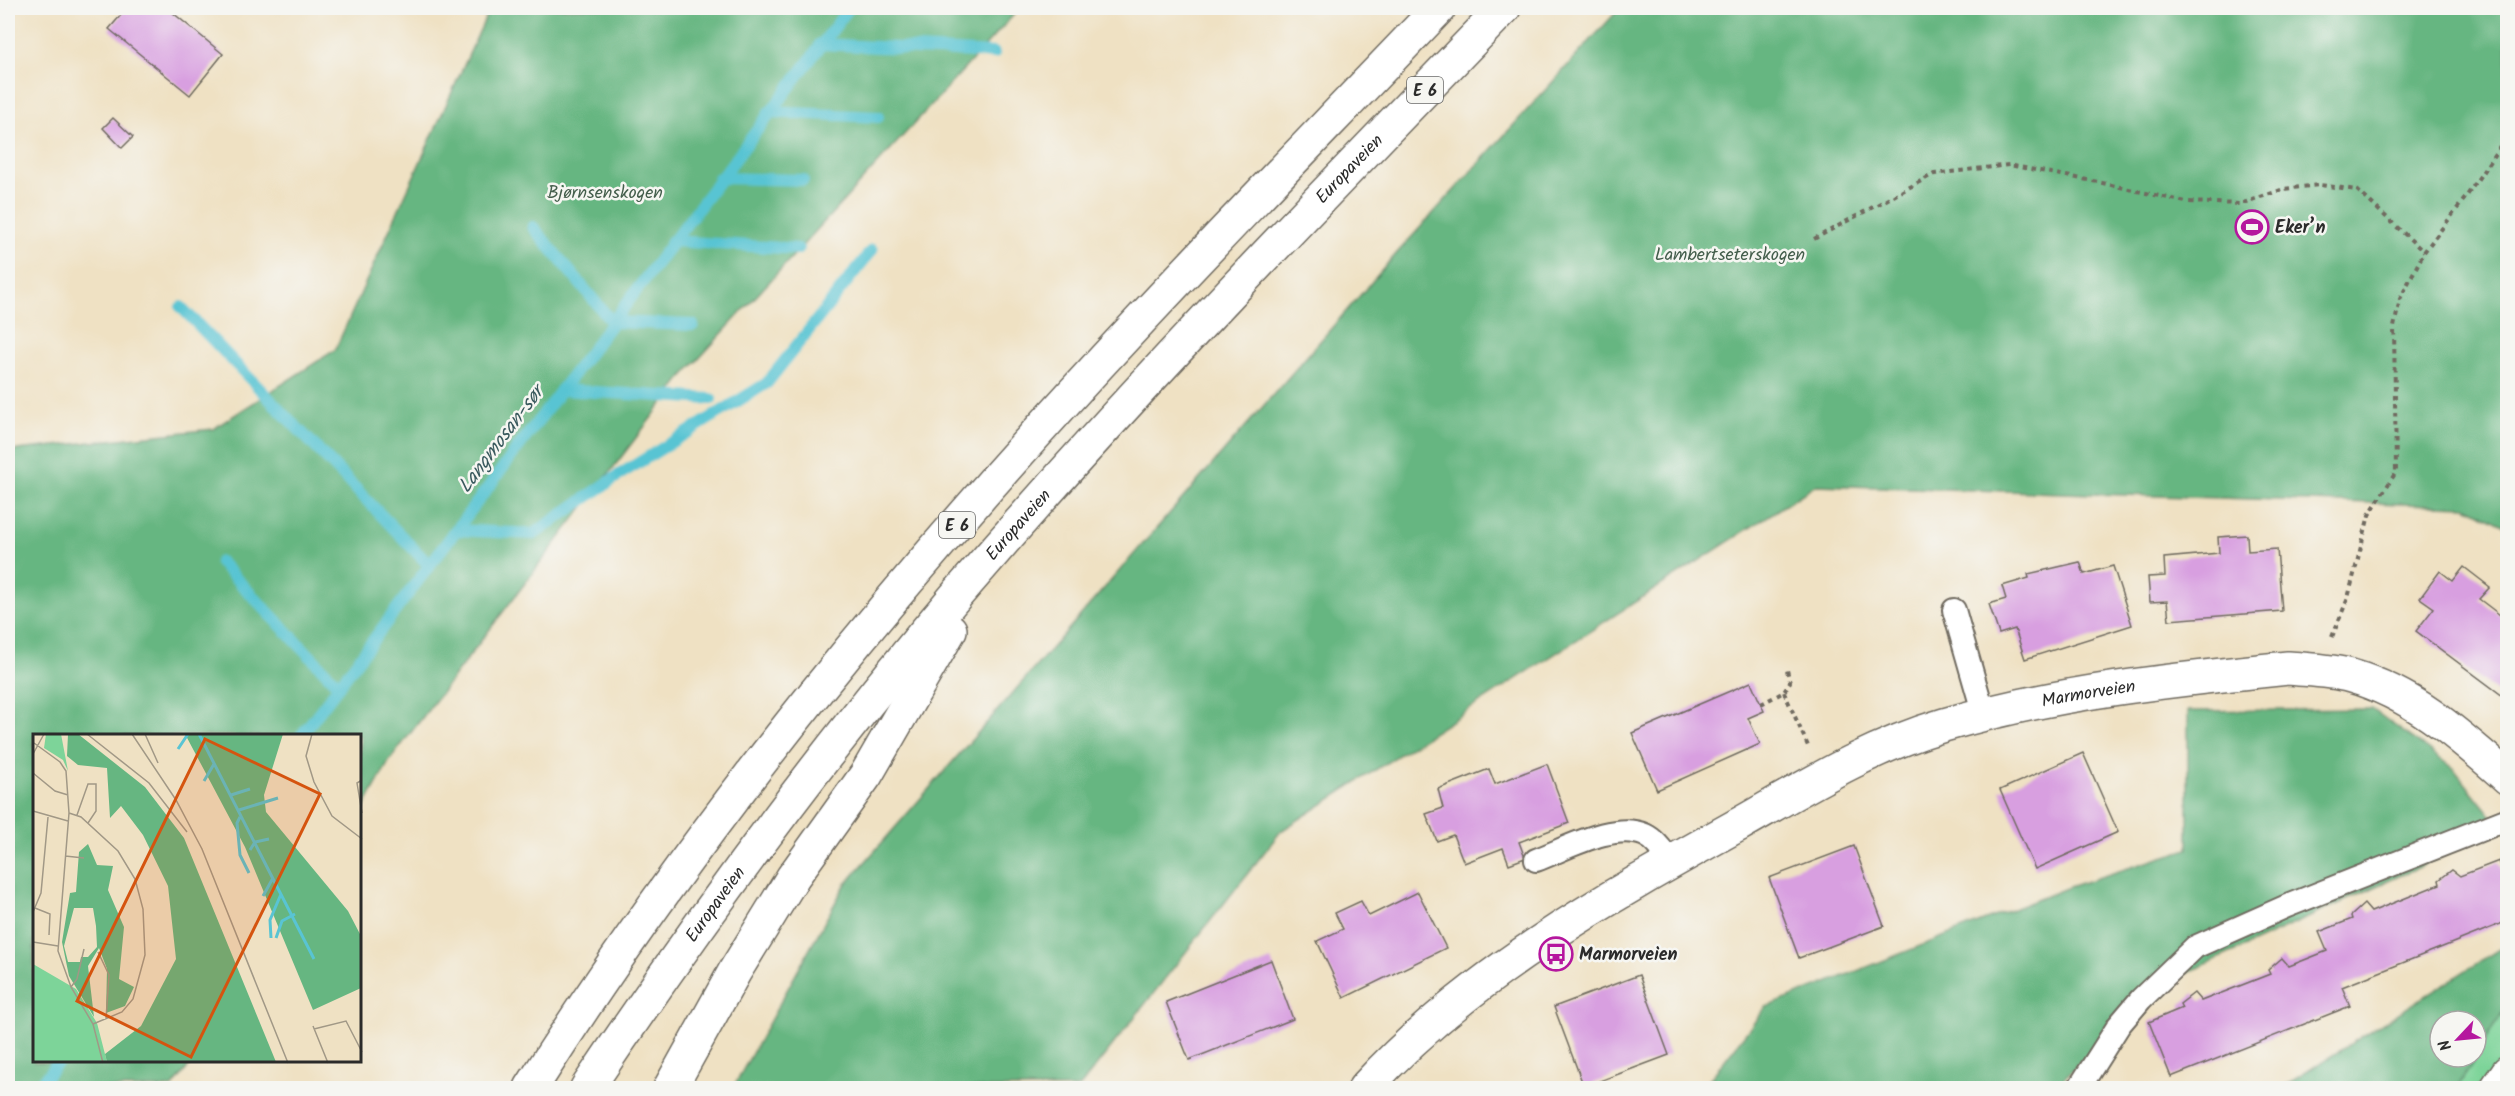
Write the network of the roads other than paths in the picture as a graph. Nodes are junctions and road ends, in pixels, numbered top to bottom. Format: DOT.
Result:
graph roads {
  1 [pos="1439,8"];
  2 [pos="1504,8"];
  3 [pos="1004,540"];
  4 [pos="1954,610"];
  5 [pos="1983,715"];
  6 [pos="2508,778"];
  7 [pos="2508,819"];
  8 [pos="1536,860"];
  9 [pos="1670,862"];
  10 [pos="2508,1072"];
  11 [pos="531,1089"];
  12 [pos="587,1089"];
  13 [pos="670,1089"];
  14 [pos="1365,1089"];
  15 [pos="2079,1089"];
  16 [pos="2497,1089"];
  1 -- 11 [label="main road, E 6"];
  2 -- 3 [label="main road, Europaveien / E 6"];
  3 -- 12 [label="main road, Europaveien / E 6"];
  3 -- 13 [label="main road, E 6"];
  4 -- 5 [label="lane"];
  5 -- 6 [label="main road, Marmorveien"];
  5 -- 9 [label="main road, Marmorveien"];
  7 -- 15 [label="lane"];
  8 -- 9 [label="lane"];
  9 -- 14 [label="main road, Marmorveien"];
  10 -- 16 [label="main road"];
}
